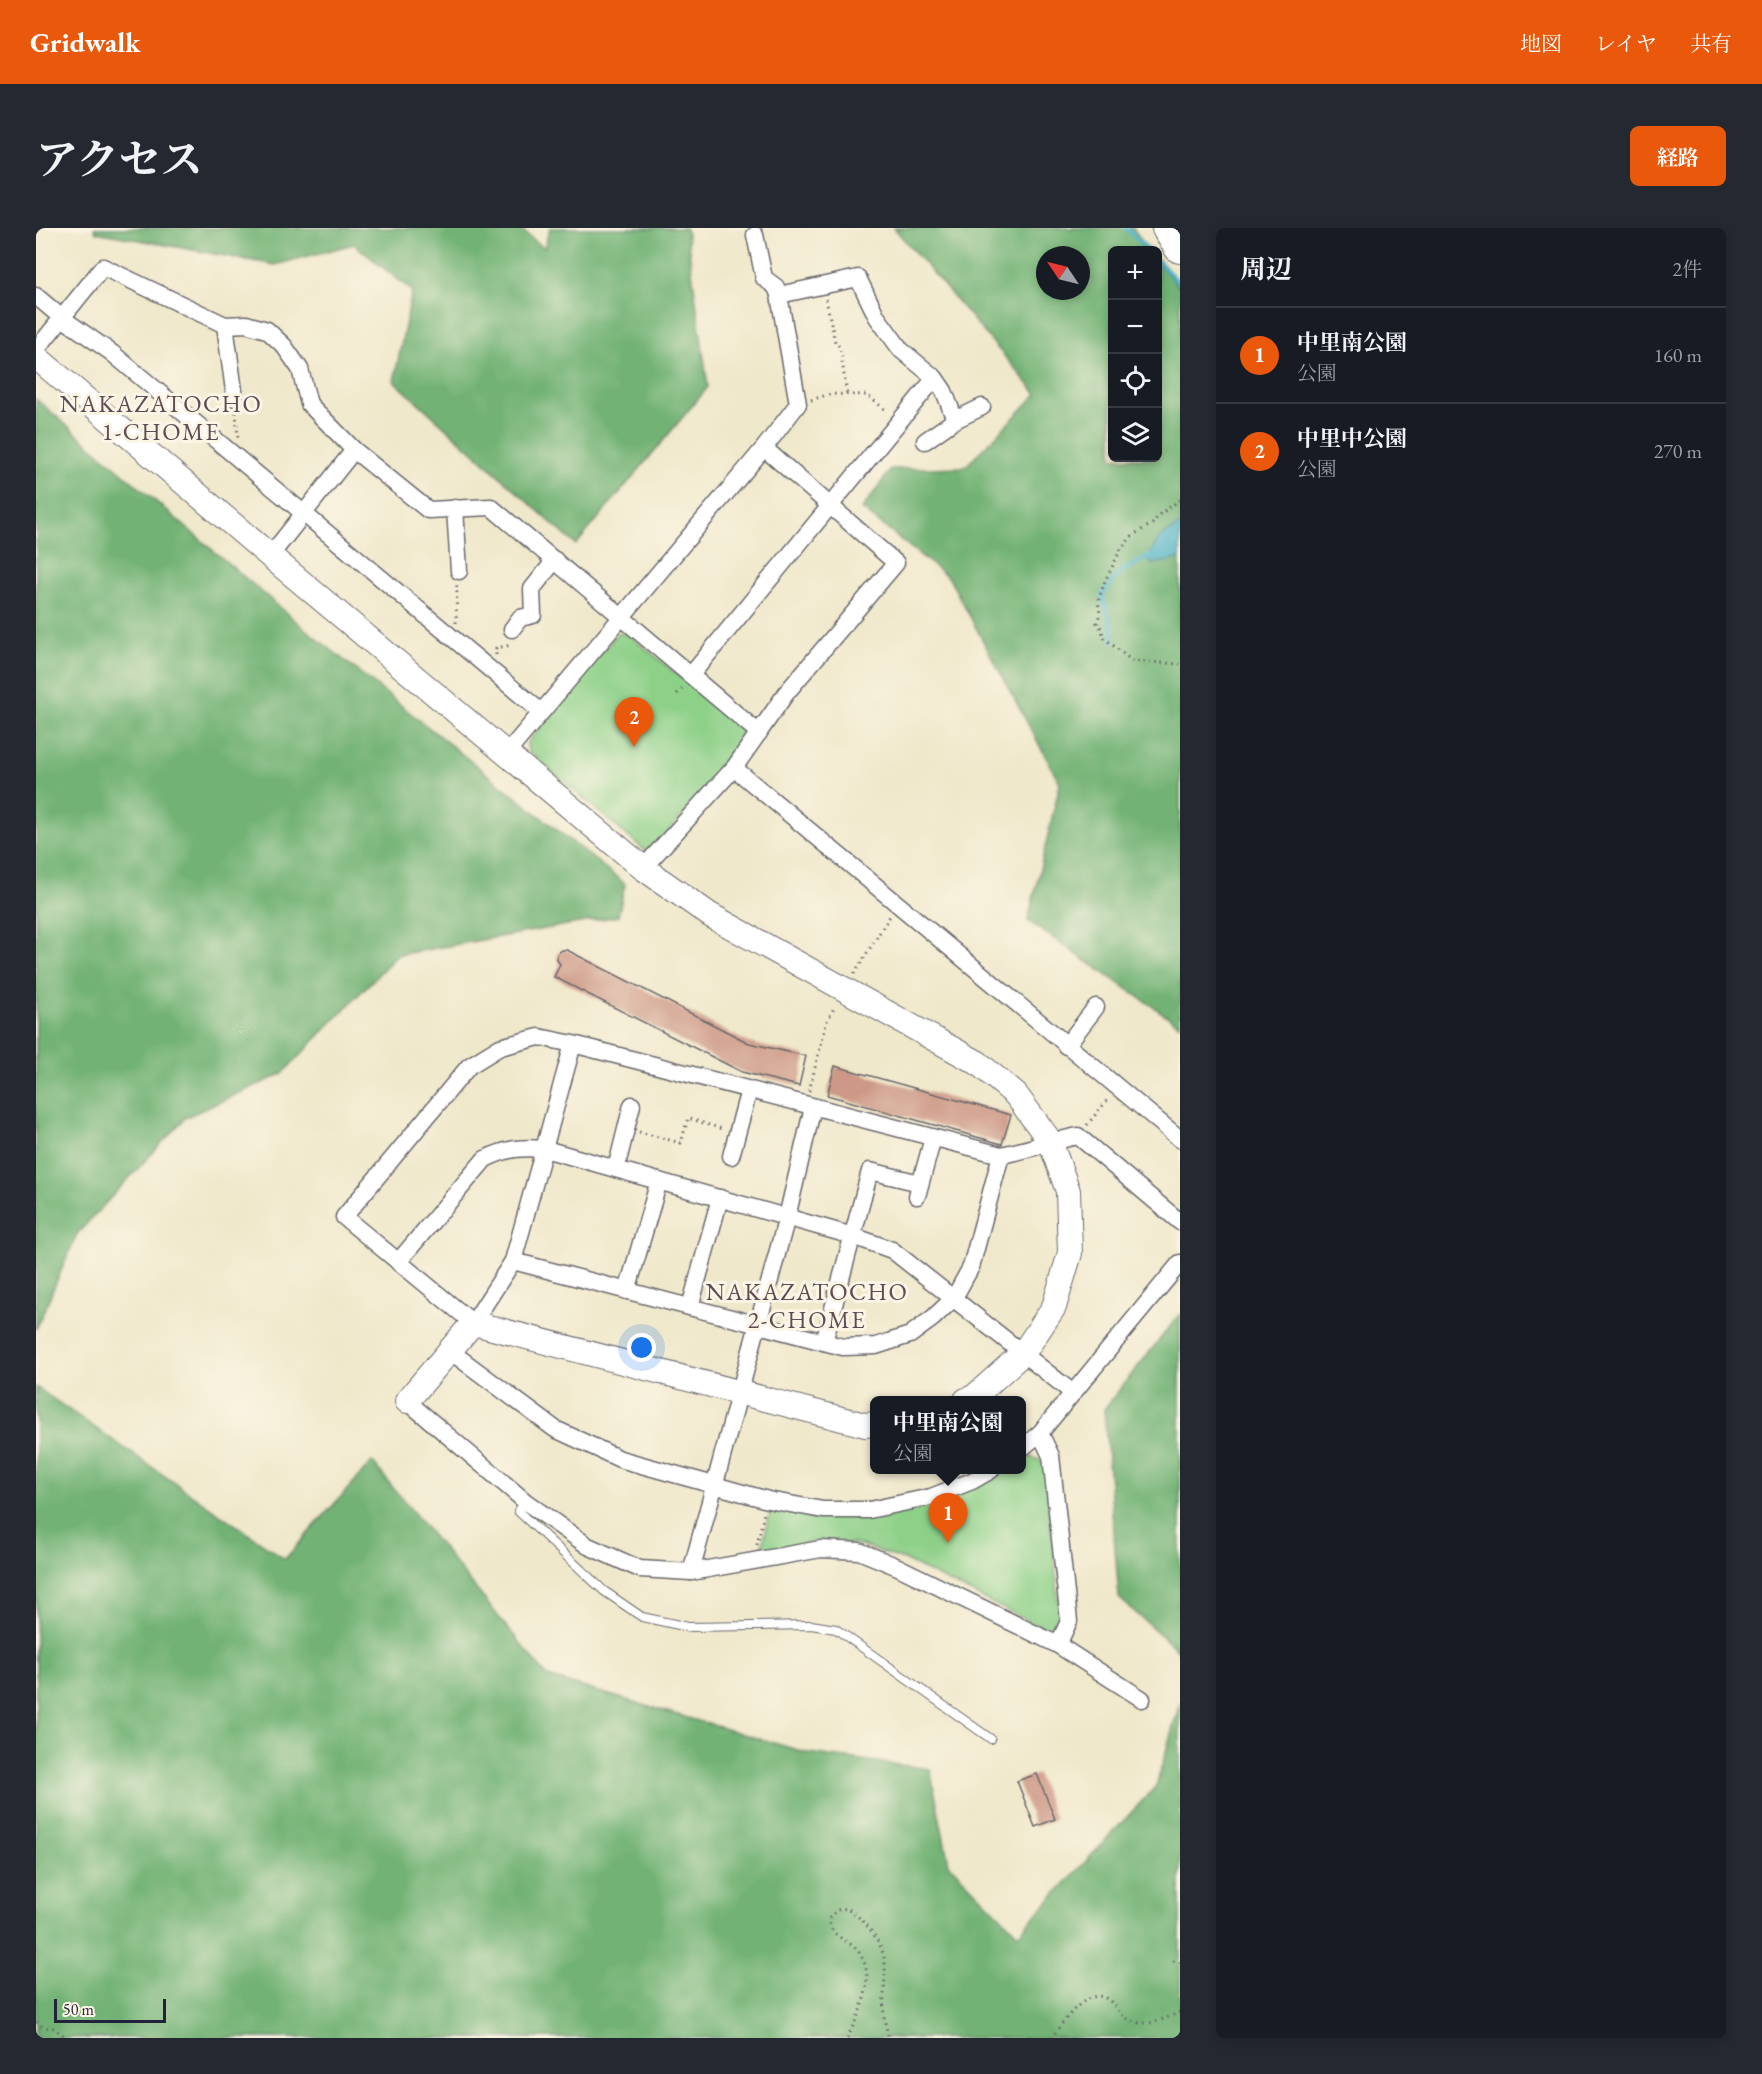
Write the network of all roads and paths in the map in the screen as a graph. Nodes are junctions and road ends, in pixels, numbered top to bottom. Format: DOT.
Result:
graph roads {
  1 [pos="1168,228"];
  2 [pos="755,235"];
  3 [pos="1180,247"];
  4 [pos="824,286"];
  5 [pos="779,295"];
  6 [pos="36,296"];
  7 [pos="62,318"];
  8 [pos="225,325"];
  9 [pos="36,350"];
  10 [pos="36,357"];
  11 [pos="935,378"];
  12 [pos="847,395"];
  13 [pos="235,398"];
  14 [pos="798,404"];
  15 [pos="982,407"];
  16 [pos="955,420"];
  17 [pos="900,422"];
  18 [pos="925,441"];
  19 [pos="764,448"];
  20 [pos="354,450"];
  21 [pos="241,460"];
  22 [pos="1180,500"];
  23 [pos="830,506"];
  24 [pos="455,508"];
  25 [pos="304,513"];
  26 [pos="270,556"];
  27 [pos="555,560"];
  28 [pos="459,571"];
  29 [pos="622,617"];
  30 [pos="512,629"];
  31 [pos="456,641"];
  32 [pos="1180,664"];
  33 [pos="492,671"];
  34 [pos="691,675"];
  35 [pos="541,712"];
  36 [pos="759,733"];
  37 [pos="507,753"];
  38 [pos="734,768"];
  39 [pos="643,868"];
  40 [pos="1096,1007"];
  41 [pos="573,1044"];
  42 [pos="1066,1046"];
  43 [pos="1117,1088"];
  44 [pos="749,1090"];
  45 [pos="632,1105"];
  46 [pos="813,1107"];
  47 [pos="626,1128"];
  48 [pos="737,1134"];
  49 [pos="1078,1136"];
  50 [pos="933,1138"];
  51 [pos="1180,1139"];
  52 [pos="1050,1141"];
  53 [pos="545,1149"];
  54 [pos="731,1155"];
  55 [pos="1001,1155"];
  56 [pos="616,1169"];
  57 [pos="659,1181"];
  58 [pos="720,1198"];
  59 [pos="787,1217"];
  60 [pos="1180,1222"];
  61 [pos="853,1236"];
  62 [pos="513,1261"];
  63 [pos="399,1262"];
  64 [pos="1180,1263"];
  65 [pos="627,1291"];
  66 [pos="954,1298"];
  67 [pos="690,1307"];
  68 [pos="473,1323"];
  69 [pos="758,1324"];
  70 [pos="825,1342"];
  71 [pos="450,1351"];
  72 [pos="1024,1352"];
  73 [pos="1073,1393"];
  74 [pos="740,1394"];
  75 [pos="975,1396"];
  76 [pos="407,1401"];
  77 [pos="870,1424"];
  78 [pos="1040,1433"];
  79 [pos="1026,1445"];
  80 [pos="984,1474"];
  81 [pos="714,1485"];
  82 [pos="768,1500"];
  83 [pos="526,1502"];
  84 [pos="753,1561"];
  85 [pos="691,1572"];
  86 [pos="1058,1645"];
  87 [pos="1142,1699"];
  88 [pos="991,1739"];
  89 [pos="1173,1961"];
  90 [pos="1180,1963"];
  91 [pos="1180,2012"];
  92 [pos="36,2022"];
  93 [pos="67,2038"];
  94 [pos="847,2038"];
  95 [pos="889,2038"];
  96 [pos="1051,2038"];
  1 -- 3 [label="highway"];
  2 -- 5 [label="street"];
  4 -- 5 [label="street"];
  4 -- 11 [label="street"];
  4 -- 12 [label="path"];
  5 -- 14 [label="street"];
  6 -- 7 [label="street"];
  7 -- 8 [label="street"];
  7 -- 9 [label="street"];
  7 -- 21 [label="street"];
  8 -- 13 [label="street"];
  8 -- 20 [label="street"];
  10 -- 26 [label="street"];
  11 -- 16 [label="street"];
  11 -- 17 [label="street"];
  12 -- 14 [label="path"];
  12 -- 17 [label="path"];
  13 -- 21 [label="path"];
  14 -- 19 [label="street"];
  15 -- 16 [label="street"];
  16 -- 18 [label="street"];
  17 -- 23 [label="street"];
  19 -- 23 [label="street"];
  19 -- 29 [label="street"];
  20 -- 24 [label="street"];
  20 -- 25 [label="street"];
  21 -- 25 [label="street"];
  22 -- 32 [label="path"];
  23 -- 34 [label="street"];
  23 -- 36 [label="street"];
  24 -- 27 [label="street"];
  24 -- 28 [label="street"];
  25 -- 26 [label="street"];
  25 -- 31 [label="street"];
  26 -- 37 [label="street"];
  27 -- 29 [label="street"];
  27 -- 30 [label="street"];
  28 -- 31 [label="path"];
  29 -- 34 [label="street"];
  29 -- 35 [label="street"];
  30 -- 33 [label="path"];
  31 -- 33 [label="street"];
  33 -- 35 [label="street"];
  34 -- 36 [label="street"];
  35 -- 37 [label="street"];
  36 -- 38 [label="street"];
  37 -- 39 [label="street"];
  38 -- 39 [label="street"];
  38 -- 42 [label="street"];
  39 -- 52 [label="street"];
  40 -- 42 [label="street"];
  41 -- 44 [label="street"];
  41 -- 53 [label="street"];
  41 -- 63 [label="street"];
  42 -- 43 [label="street"];
  43 -- 49 [label="path"];
  43 -- 51 [label="street"];
  44 -- 46 [label="street"];
  44 -- 48 [label="street"];
  45 -- 47 [label="street"];
  46 -- 50 [label="street"];
  46 -- 59 [label="street"];
  47 -- 48 [label="path"];
  47 -- 56 [label="street"];
  48 -- 54 [label="street"];
  49 -- 52 [label="street"];
  49 -- 60 [label="street"];
  50 -- 55 [label="street"];
  50 -- 61 [label="street"];
  52 -- 55 [label="street"];
  52 -- 72 [label="street"];
  53 -- 56 [label="street"];
  53 -- 62 [label="street"];
  53 -- 63 [label="street"];
  55 -- 66 [label="street"];
  56 -- 57 [label="street"];
  57 -- 58 [label="street"];
  57 -- 65 [label="street"];
  58 -- 59 [label="street"];
  58 -- 67 [label="street"];
  59 -- 61 [label="street"];
  59 -- 69 [label="street"];
  61 -- 66 [label="street"];
  61 -- 70 [label="street"];
  62 -- 65 [label="street"];
  62 -- 68 [label="street"];
  63 -- 68 [label="street"];
  64 -- 73 [label="street"];
  65 -- 67 [label="street"];
  66 -- 70 [label="street"];
  66 -- 72 [label="street"];
  67 -- 69 [label="street"];
  68 -- 71 [label="street"];
  68 -- 74 [label="street"];
  69 -- 70 [label="street"];
  69 -- 74 [label="street"];
  71 -- 76 [label="street"];
  71 -- 81 [label="street"];
  72 -- 73 [label="street"];
  72 -- 75 [label="street"];
  73 -- 78 [label="street"];
  74 -- 77 [label="street"];
  74 -- 81 [label="street"];
  76 -- 83 [label="street"];
  78 -- 79 [label="street"];
  78 -- 86 [label="street"];
  80 -- 82 [label="street"];
  81 -- 82 [label="street"];
  81 -- 85 [label="street"];
  82 -- 84 [label="path"];
  83 -- 85 [label="street"];
  83 -- 88 [label="lane"];
  84 -- 85 [label="street"];
  84 -- 86 [label="street"];
  86 -- 87 [label="street"];
  89 -- 90 [label="path"];
  91 -- 96 [label="path"];
  92 -- 93 [label="path"];
  94 -- 95 [label="path"];
}
